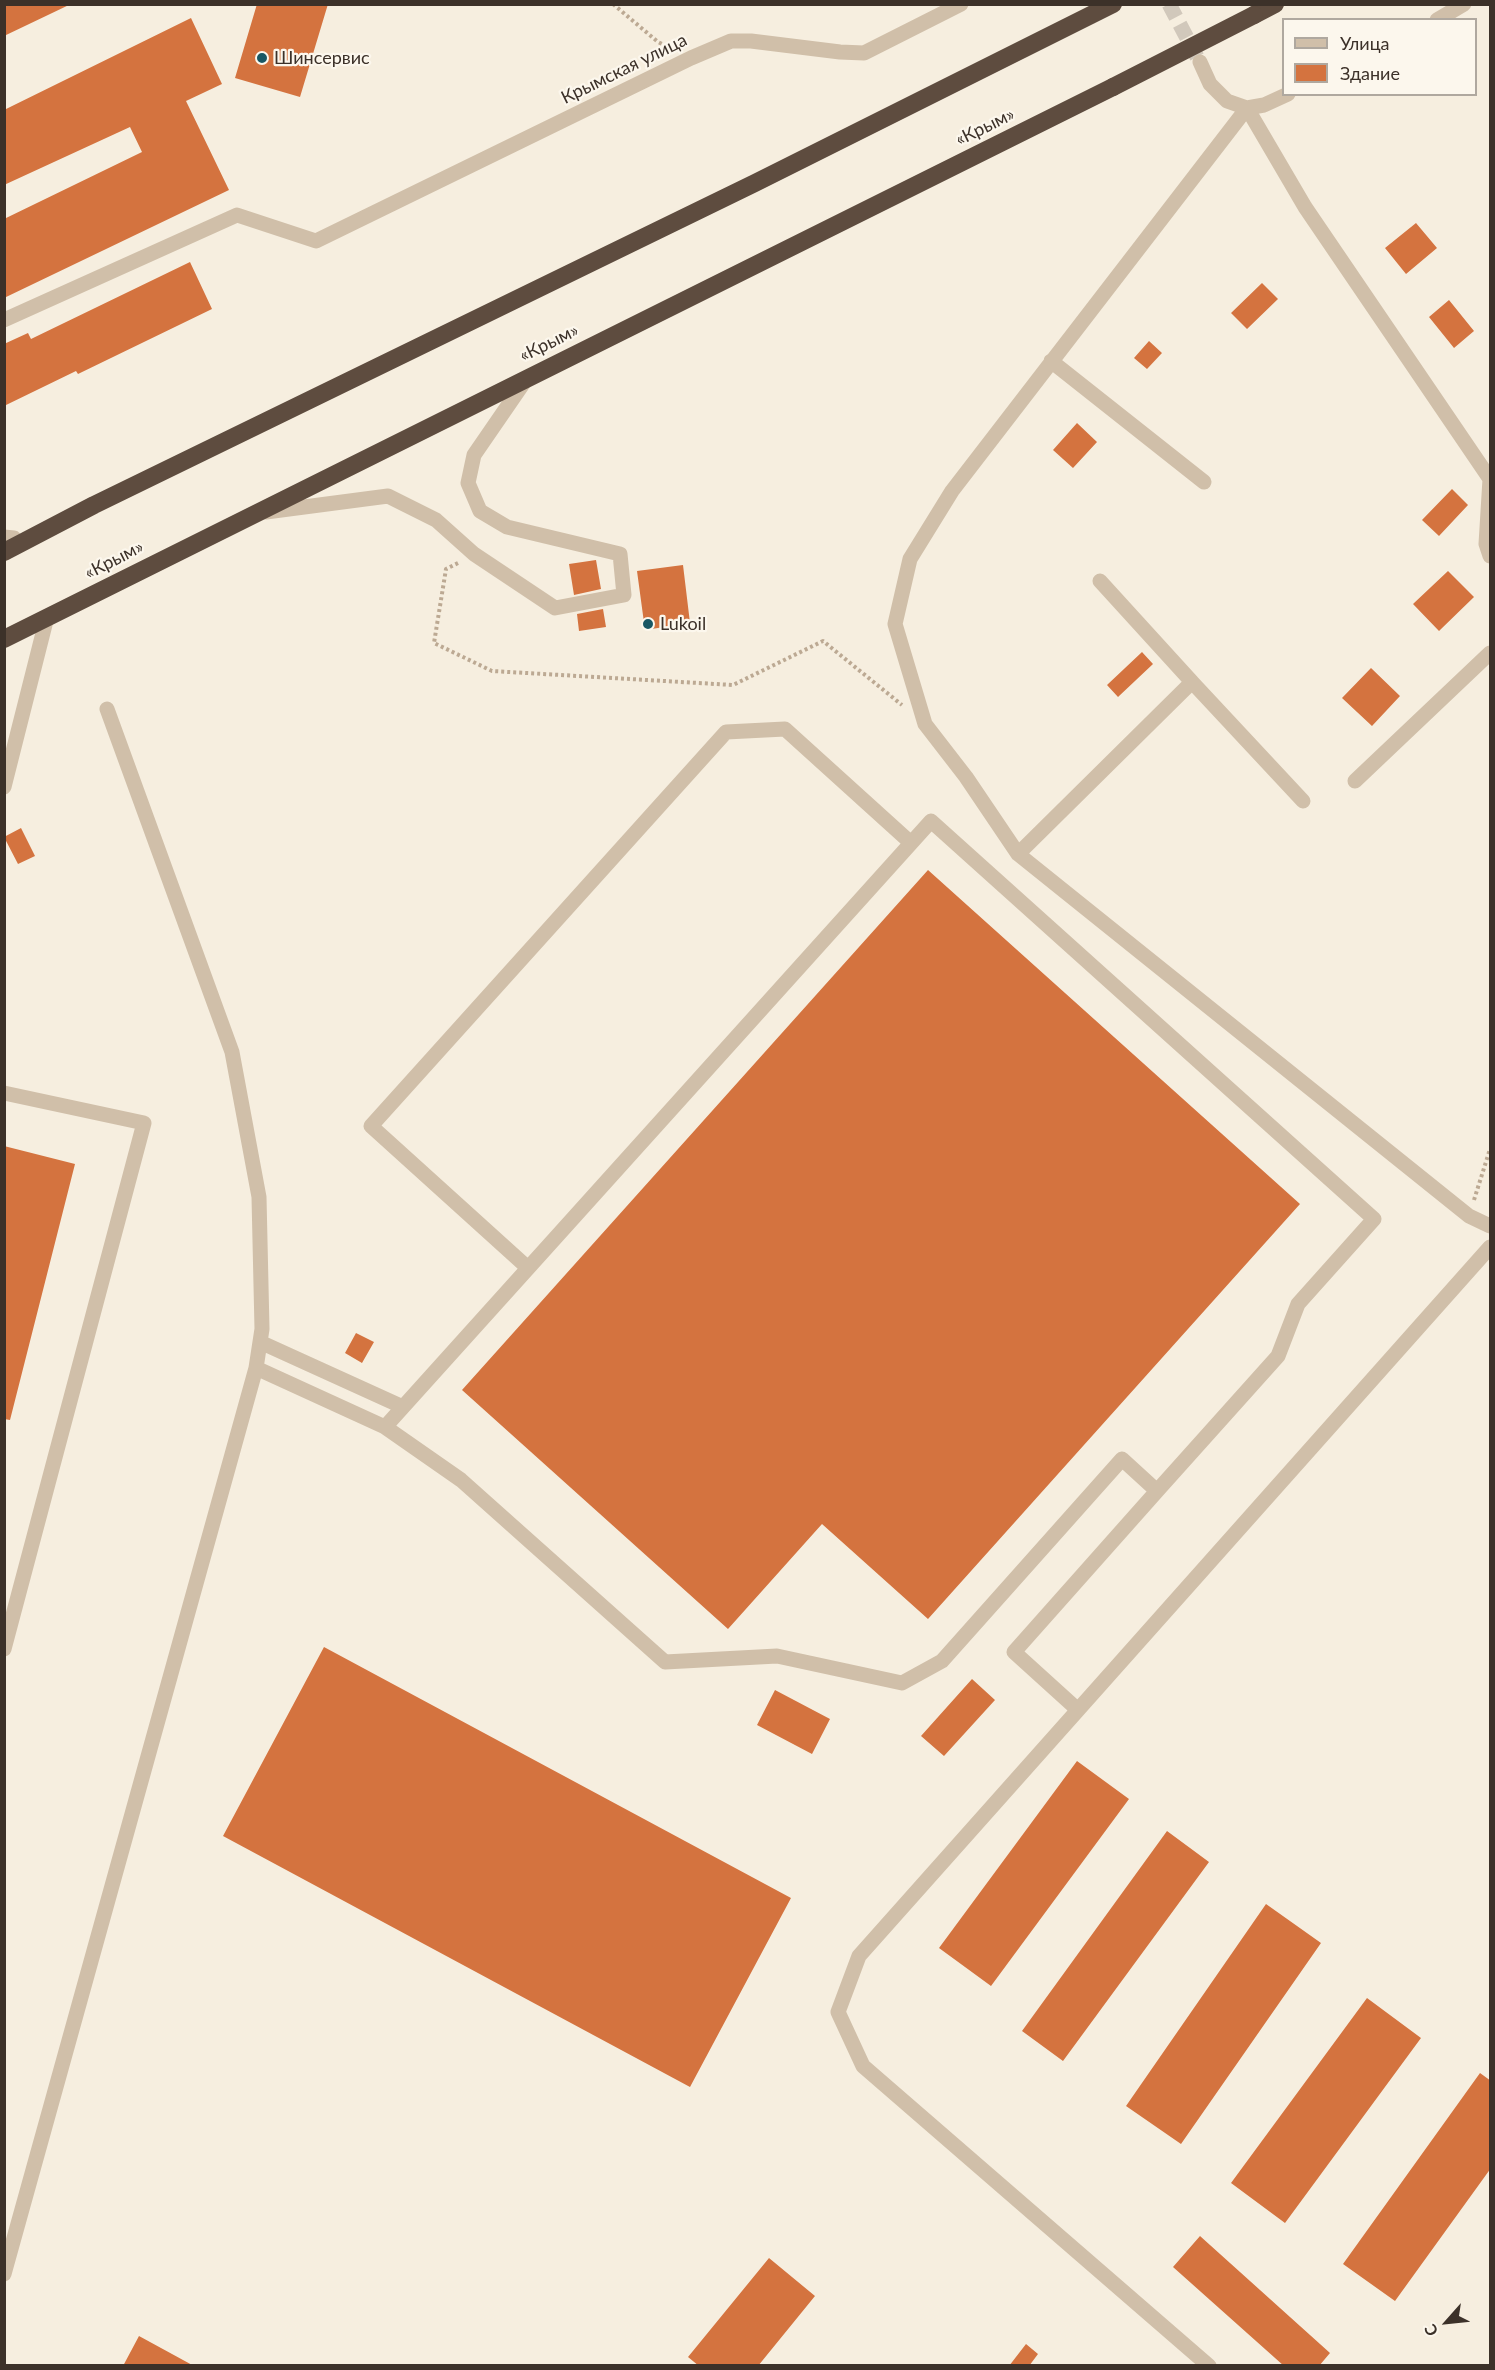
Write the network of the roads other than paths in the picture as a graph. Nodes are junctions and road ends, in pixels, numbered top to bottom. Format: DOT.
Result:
graph roads {
  1 [pos="961,4"];
  2 [pos="1113,4"];
  3 [pos="1275,4"];
  4 [pos="1464,4"];
  5 [pos="1440,18"];
  6 [pos="1200,62"];
  7 [pos="1284,96"];
  8 [pos="1247,108"];
  9 [pos="4,320"];
  10 [pos="1051,361"];
  11 [pos="527,378"];
  12 [pos="1204,482"];
  13 [pos="254,513"];
  14 [pos="8,542"];
  15 [pos="1491,556"];
  16 [pos="1100,582"];
  17 [pos="47,617"];
  18 [pos="4,639"];
  19 [pos="1491,653"];
  20 [pos="1192,682"];
  21 [pos="107,709"];
  22 [pos="1355,781"];
  23 [pos="4,787"];
  24 [pos="1303,801"];
  25 [pos="911,843"];
  26 [pos="1018,854"];
  27 [pos="4,1093"];
  28 [pos="1491,1226"];
  29 [pos="1491,1247"];
  30 [pos="528,1268"];
  31 [pos="260,1342"];
  32 [pos="256,1368"];
  33 [pos="403,1407"];
  34 [pos="385,1427"];
  35 [pos="1157,1491"];
  36 [pos="4,1649"];
  37 [pos="1078,1710"];
  38 [pos="4,2274"];
  39 [pos="1209,2366"];
  1 -- 9 [label="street, Крымская улица"];
  2 -- 14 [label="highway"];
  3 -- 11 [label="highway, «Крым», bridge"];
  4 -- 5 [label="street"];
  6 -- 8 [label="street"];
  7 -- 8 [label="street"];
  8 -- 10 [label="street"];
  8 -- 15 [label="street"];
  10 -- 12 [label="street"];
  10 -- 26 [label="street"];
  11 -- 13 [label="highway, «Крым»"];
  11 -- 13 [label="street"];
  13 -- 17 [label="highway, «Крым»"];
  16 -- 20 [label="street"];
  17 -- 18 [label="highway, «Крым»"];
  17 -- 23 [label="street"];
  19 -- 22 [label="street"];
  20 -- 24 [label="street"];
  20 -- 26 [label="street"];
  21 -- 31 [label="street"];
  25 -- 30 [label="street"];
  25 -- 30 [label="street"];
  25 -- 35 [label="street"];
  26 -- 28 [label="street"];
  27 -- 36 [label="street"];
  29 -- 37 [label="street"];
  30 -- 33 [label="street"];
  31 -- 32 [label="street"];
  31 -- 33 [label="street"];
  32 -- 34 [label="street"];
  32 -- 38 [label="street"];
  33 -- 34 [label="street"];
  34 -- 35 [label="street"];
  35 -- 37 [label="street"];
  37 -- 39 [label="street"];
}
